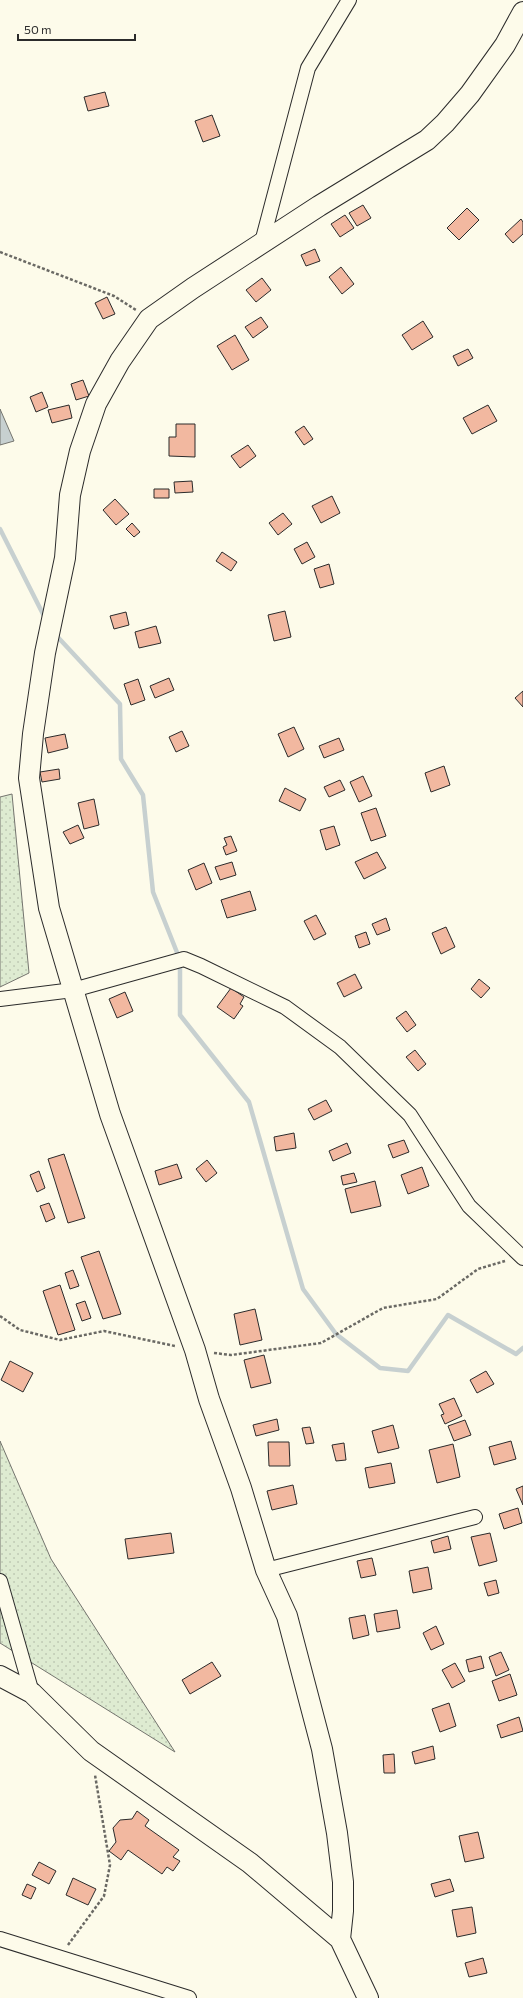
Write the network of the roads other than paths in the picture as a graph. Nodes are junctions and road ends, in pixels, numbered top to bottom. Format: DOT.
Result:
graph roads {
  1 [pos="349,0"];
  2 [pos="523,12"];
  3 [pos="261,246"];
  4 [pos="72,990"];
  5 [pos="0,999"];
  6 [pos="522,1258"];
  7 [pos="475,1516"];
  8 [pos="266,1570"];
  9 [pos="0,1581"];
  10 [pos="0,1676"];
  11 [pos="32,1693"];
  12 [pos="0,1939"];
  13 [pos="340,1939"];
  14 [pos="189,1998"];
  15 [pos="368,1998"];
  1 -- 3 [label="street"];
  2 -- 3 [label="street"];
  3 -- 4 [label="street"];
  4 -- 5 [label="street"];
  4 -- 6 [label="street"];
  4 -- 8 [label="street"];
  7 -- 8 [label="street"];
  8 -- 13 [label="street"];
  9 -- 11 [label="street"];
  10 -- 11 [label="street"];
  11 -- 13 [label="street"];
  12 -- 14 [label="street"];
  13 -- 15 [label="street"];
}
